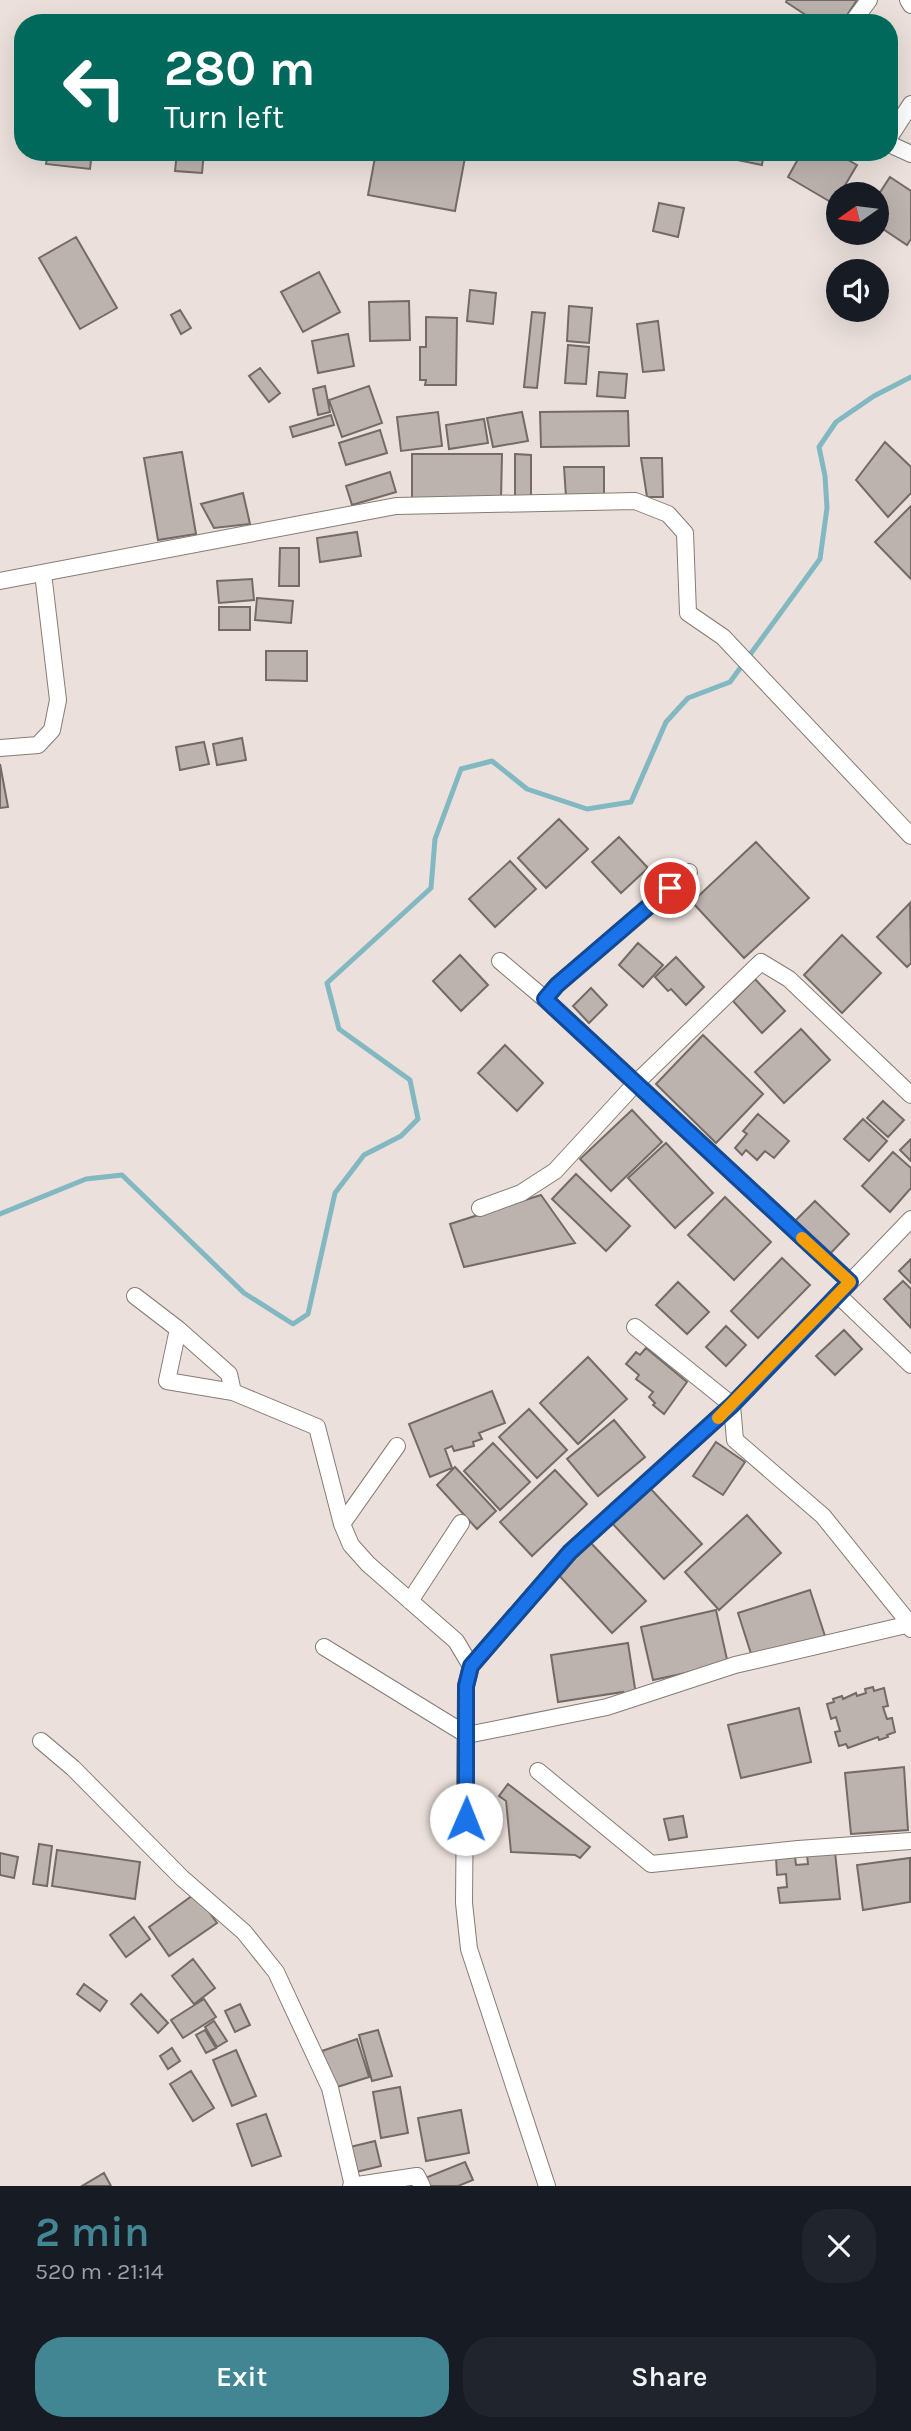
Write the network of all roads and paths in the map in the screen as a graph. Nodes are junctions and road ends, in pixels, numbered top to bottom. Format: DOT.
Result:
graph roads {
  1 [pos="908,0"];
  2 [pos="911,5"];
  3 [pos="911,104"];
  4 [pos="898,124"];
  5 [pos="43,573"];
  6 [pos="0,581"];
  7 [pos="0,748"];
  8 [pos="911,836"];
  9 [pos="689,872"];
  10 [pos="500,961"];
  11 [pos="545,999"];
  12 [pos="635,1084"];
  13 [pos="911,1095"];
  14 [pos="480,1208"];
  15 [pos="911,1219"];
  16 [pos="850,1282"];
  17 [pos="838,1295"];
  18 [pos="135,1296"];
  19 [pos="635,1327"];
  20 [pos="178,1329"];
  21 [pos="911,1365"];
  22 [pos="233,1392"];
  23 [pos="732,1405"];
  24 [pos="397,1446"];
  25 [pos="461,1523"];
  26 [pos="342,1524"];
  27 [pos="410,1601"];
  28 [pos="911,1627"];
  29 [pos="324,1647"];
  30 [pos="471,1666"];
  31 [pos="467,1735"];
  32 [pos="41,1741"];
  33 [pos="538,1771"];
  34 [pos="911,1841"];
  35 [pos="352,2186"];
  36 [pos="422,2186"];
  37 [pos="547,2186"];
  1 -- 2 [label="street"];
  3 -- 4 [label="street"];
  5 -- 6 [label="street"];
  5 -- 7 [label="street"];
  5 -- 8 [label="street"];
  9 -- 11 [label="street"];
  10 -- 11 [label="street"];
  11 -- 12 [label="street"];
  12 -- 13 [label="street"];
  12 -- 14 [label="street"];
  12 -- 16 [label="street"];
  15 -- 16 [label="street"];
  16 -- 17 [label="street"];
  17 -- 21 [label="street"];
  17 -- 23 [label="street"];
  18 -- 20 [label="street"];
  19 -- 23 [label="street"];
  20 -- 22 [label="street"];
  20 -- 22 [label="street"];
  22 -- 26 [label="street"];
  23 -- 28 [label="street"];
  23 -- 30 [label="street"];
  24 -- 26 [label="street"];
  25 -- 27 [label="street"];
  26 -- 27 [label="street"];
  27 -- 30 [label="street"];
  28 -- 31 [label="street"];
  29 -- 31 [label="street"];
  30 -- 31 [label="street"];
  31 -- 37 [label="street"];
  32 -- 35 [label="street"];
  33 -- 34 [label="street"];
  35 -- 36 [label="street"];
}
